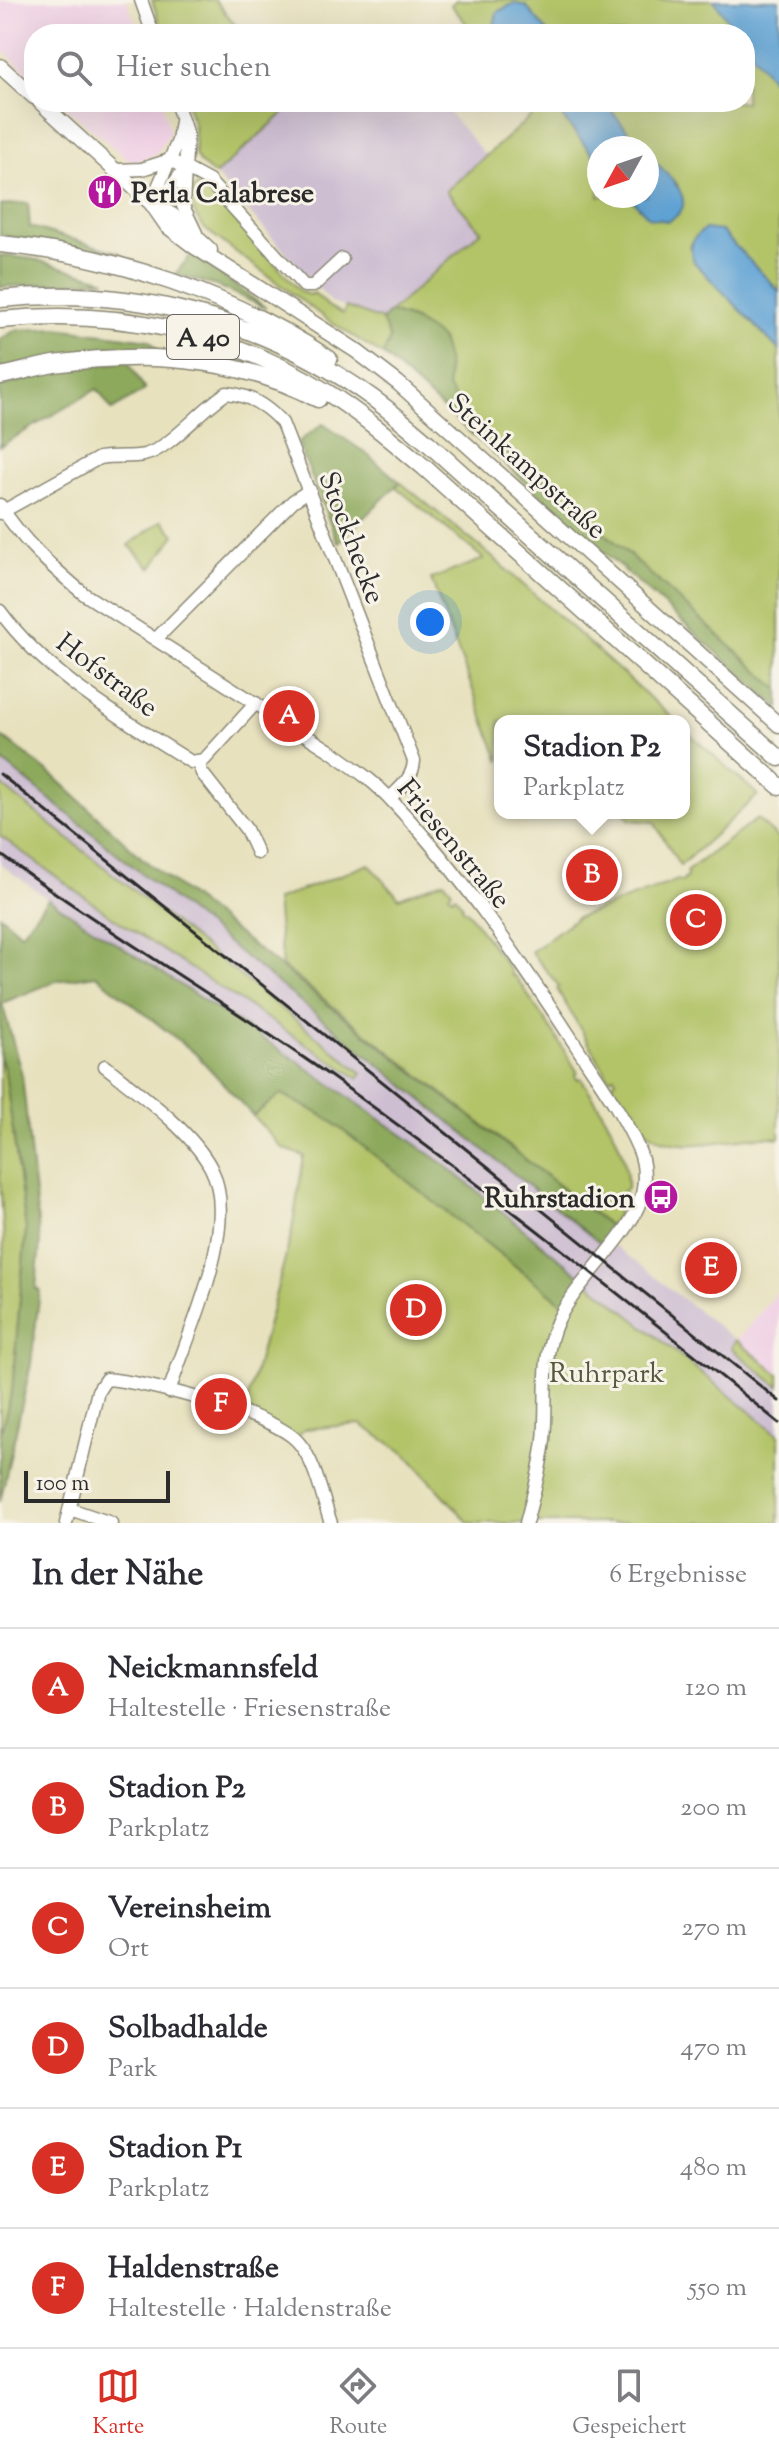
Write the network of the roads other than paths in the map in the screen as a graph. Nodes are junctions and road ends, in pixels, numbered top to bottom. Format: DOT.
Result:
graph roads {
  1 [pos="141,0"];
  2 [pos="149,24"];
  3 [pos="0,66"];
  4 [pos="24,88"];
  5 [pos="51,112"];
  6 [pos="179,112"];
  7 [pos="181,118"];
  8 [pos="170,160"];
  9 [pos="185,168"];
  10 [pos="116,170"];
  11 [pos="151,203"];
  12 [pos="200,239"];
  13 [pos="0,244"];
  14 [pos="342,259"];
  15 [pos="225,264"];
  16 [pos="0,299"];
  17 [pos="0,320"];
  18 [pos="1,377"];
  19 [pos="372,397"];
  20 [pos="383,433"];
  21 [pos="310,490"];
  22 [pos="1,510"];
  23 [pos="0,611"];
  24 [pos="156,639"];
  25 [pos="256,703"];
  26 [pos="779,725"];
  27 [pos="779,758"];
  28 [pos="198,763"];
  29 [pos="779,786"];
  30 [pos="390,798"];
  31 [pos="257,853"];
  32 [pos="105,1066"];
  33 [pos="169,1392"];
  34 [pos="70,1509"];
  35 [pos="66,1523"];
  36 [pos="111,1523"];
  37 [pos="331,1523"];
  38 [pos="526,1523"];
  1 -- 2 [label="street"];
  3 -- 4 [label="main road"];
  5 -- 10 [label="main road, Steinkampstraße"];
  6 -- 7 [label="street"];
  7 -- 8 [label="street"];
  7 -- 9 [label="street"];
  8 -- 9 [label="street"];
  8 -- 10 [label="street"];
  8 -- 11 [label="street"];
  9 -- 11 [label="street"];
  9 -- 12 [label="street"];
  9 -- 14 [label="street"];
  10 -- 11 [label="main road, Steinkampstraße"];
  11 -- 12 [label="main road, Steinkampstraße"];
  11 -- 15 [label="main road, Steinkampstraße"];
  12 -- 15 [label="main road, Steinkampstraße"];
  13 -- 19 [label="highway"];
  15 -- 26 [label="main road, Steinkampstraße"];
  16 -- 19 [label="highway, A 40"];
  17 -- 20 [label="highway, A 40"];
  18 -- 20 [label="highway"];
  19 -- 27 [label="highway, A 40"];
  20 -- 29 [label="highway, A 40"];
  21 -- 22 [label="street, Stockhecke"];
  21 -- 24 [label="street"];
  21 -- 30 [label="street, Stockhecke"];
  22 -- 24 [label="street, Friesenstraße"];
  23 -- 28 [label="street, Hofstraße"];
  24 -- 25 [label="street, Friesenstraße"];
  25 -- 28 [label="street"];
  25 -- 30 [label="street, Friesenstraße"];
  28 -- 31 [label="street, Hofstraße"];
  30 -- 38 [label="street, Friesenstraße"];
  32 -- 33 [label="street"];
  33 -- 34 [label="street"];
  33 -- 37 [label="street"];
  34 -- 35 [label="street"];
  34 -- 36 [label="street"];
}
